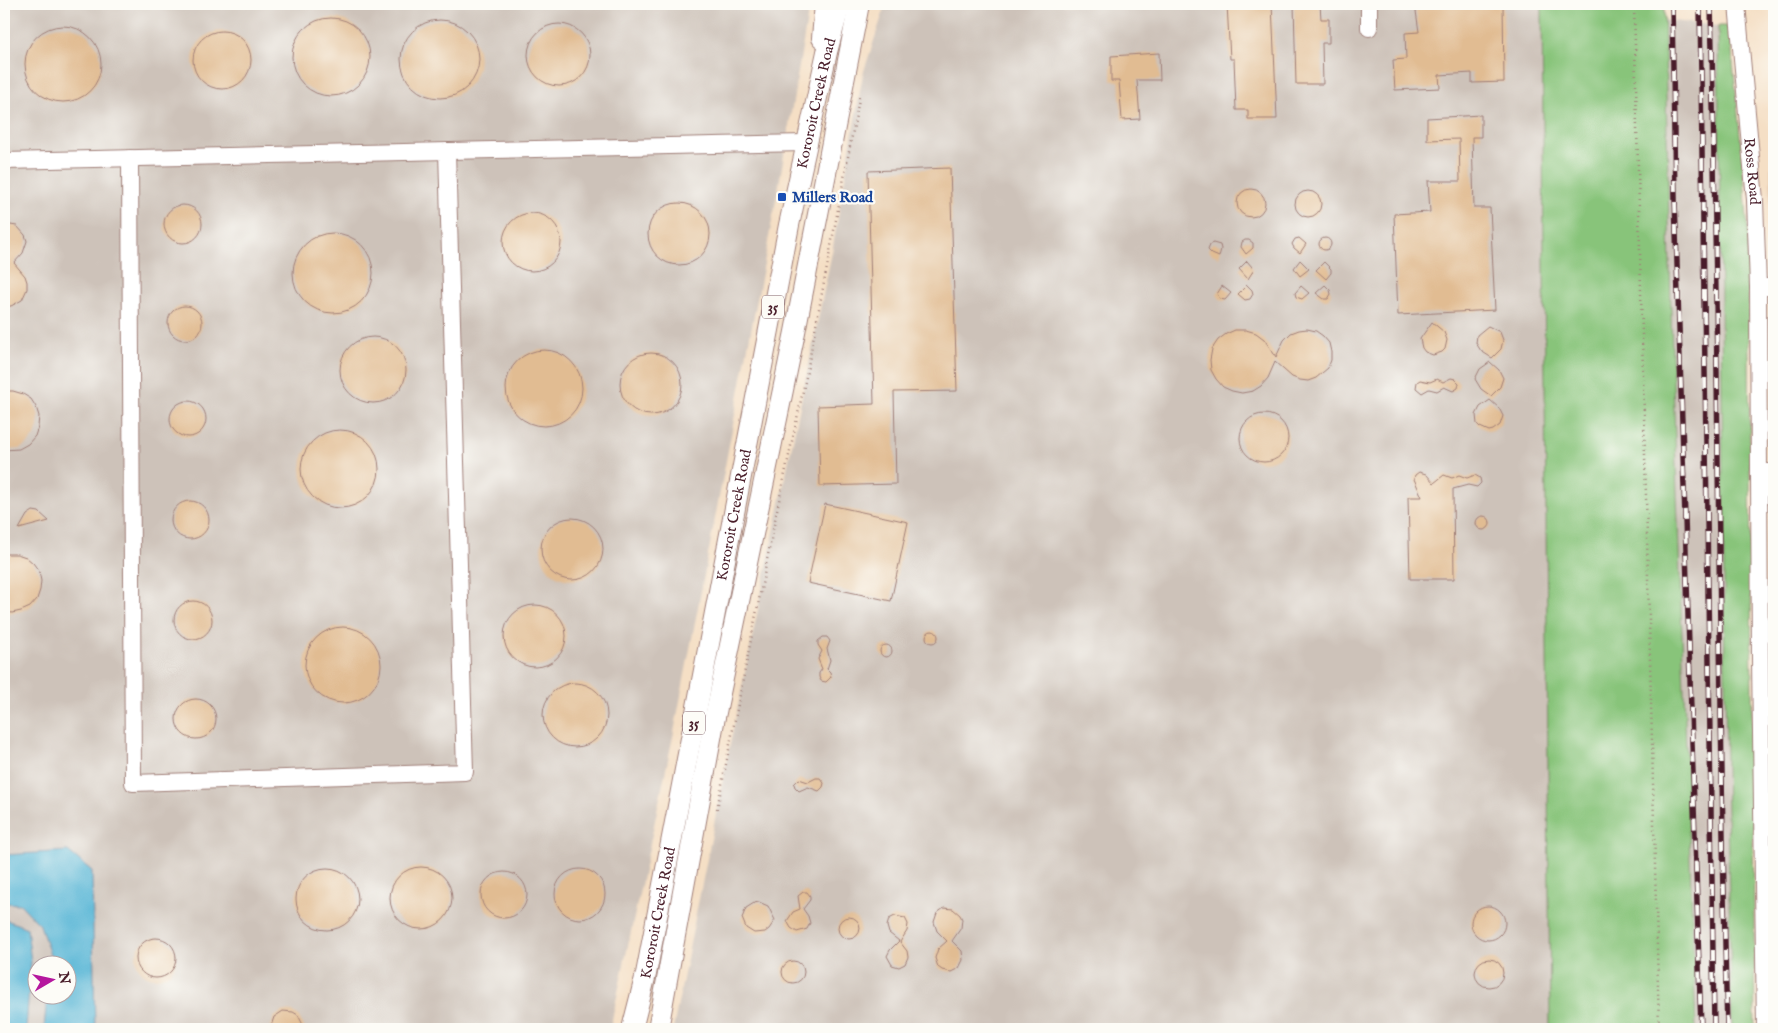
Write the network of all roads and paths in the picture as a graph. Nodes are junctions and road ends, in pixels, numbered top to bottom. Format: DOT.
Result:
graph roads {
  1 [pos="824,4"];
  2 [pos="840,4"];
  3 [pos="859,4"];
  4 [pos="1369,4"];
  5 [pos="1634,4"];
  6 [pos="1737,4"];
  7 [pos="1369,28"];
  8 [pos="821,78"];
  9 [pos="860,93"];
  10 [pos="833,132"];
  11 [pos="806,143"];
  12 [pos="447,151"];
  13 [pos="130,158"];
  14 [pos="4,161"];
  15 [pos="1758,287"];
  16 [pos="1774,287"];
  17 [pos="742,472"];
  18 [pos="1766,472"];
  19 [pos="766,478"];
  20 [pos="1767,658"];
  21 [pos="716,814"];
  22 [pos="1768,843"];
  23 [pos="632,1029"];
  24 [pos="658,1029"];
  25 [pos="1659,1029"];
  26 [pos="1765,1029"];
  1 -- 8 [label="main road"];
  2 -- 8 [label="main road, Kororoit Creek Road / 35"];
  3 -- 10 [label="main road, Kororoit Creek Road / 35"];
  4 -- 7 [label="street"];
  5 -- 25 [label="path"];
  6 -- 15 [label="street, Ross Road"];
  8 -- 11 [label="main road, Kororoit Creek Road / 35"];
  9 -- 21 [label="path"];
  10 -- 11 [label="main road"];
  10 -- 19 [label="main road, Kororoit Creek Road / 35"];
  11 -- 12 [label="street"];
  11 -- 17 [label="main road, Kororoit Creek Road / 35"];
  12 -- 13 [label="street"];
  12 -- 13 [label="street"];
  13 -- 14 [label="street"];
  15 -- 16 [label="street"];
  15 -- 18 [label="street, Ross Road"];
  17 -- 19 [label="main road"];
  17 -- 23 [label="main road, Kororoit Creek Road / 35"];
  18 -- 20 [label="street, Ross Road"];
  19 -- 24 [label="main road, Kororoit Creek Road / 35"];
  20 -- 22 [label="street, Ross Road"];
  22 -- 26 [label="street, Ross Road"];
}
